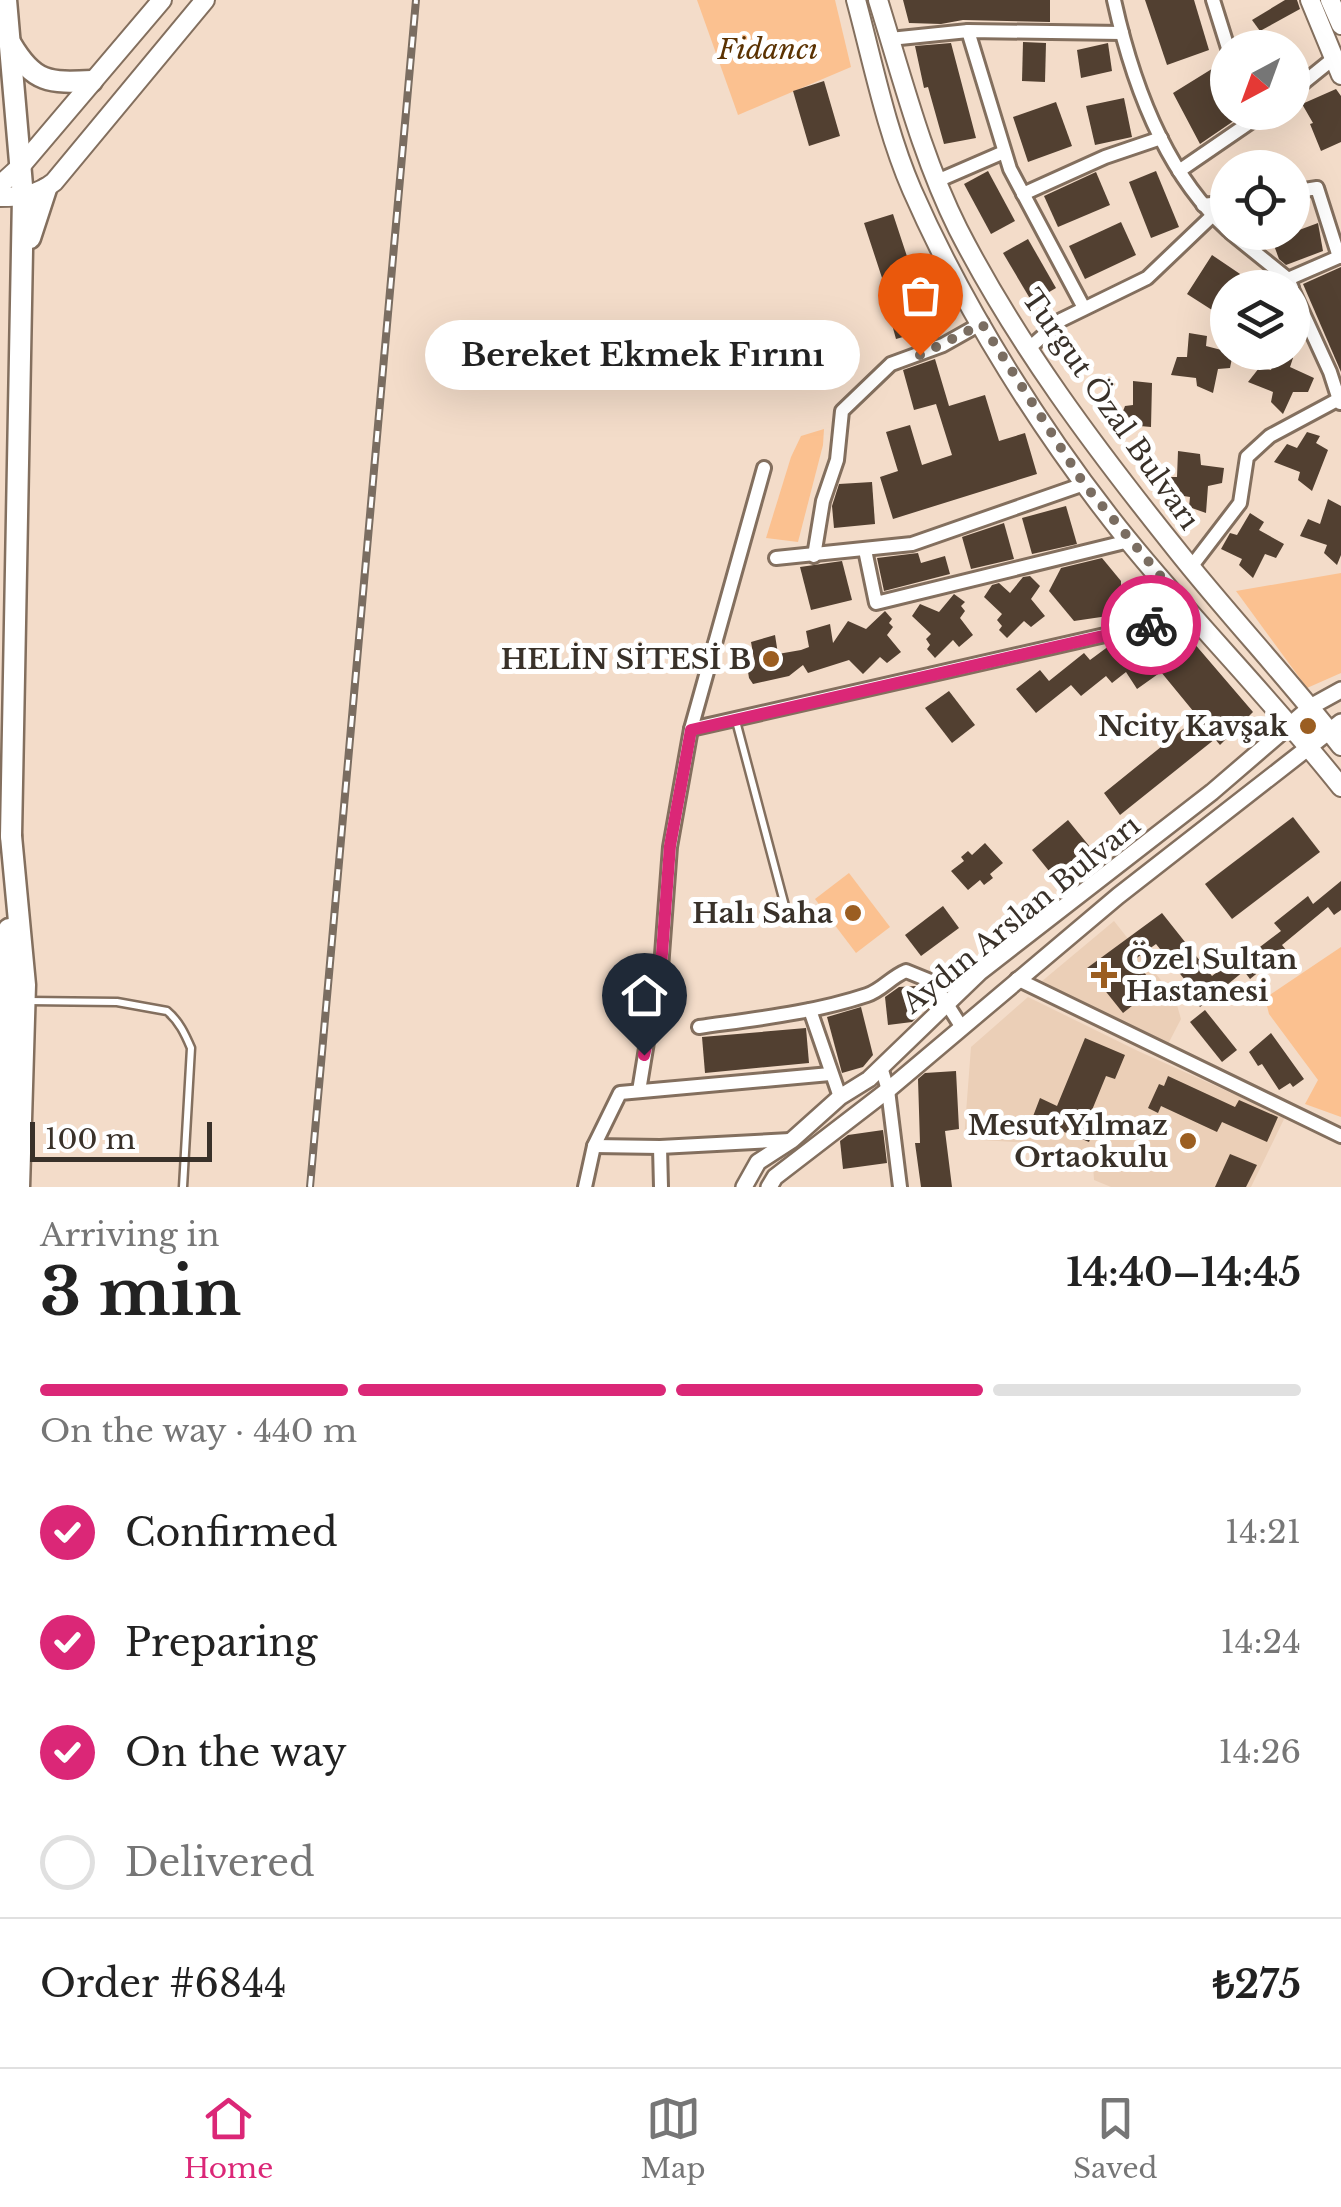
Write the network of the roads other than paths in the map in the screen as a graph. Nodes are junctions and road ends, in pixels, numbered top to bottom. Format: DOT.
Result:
graph roads {
  1 [pos="6,0"];
  2 [pos="162,0"];
  3 [pos="205,0"];
  4 [pos="856,0"];
  5 [pos="878,0"];
  6 [pos="1114,0"];
  7 [pos="1212,0"];
  8 [pos="1310,0"];
  9 [pos="1330,0"];
  10 [pos="1340,20"];
  11 [pos="1222,30"];
  12 [pos="968,31"];
  13 [pos="1122,33"];
  14 [pos="890,39"];
  15 [pos="9,40"];
  16 [pos="1338,66"];
  17 [pos="92,81"];
  18 [pos="1310,82"];
  19 [pos="1233,130"];
  20 [pos="1161,138"];
  21 [pos="1004,152"];
  22 [pos="20,166"];
  23 [pos="1179,171"];
  24 [pos="937,181"];
  25 [pos="0,185"];
  26 [pos="46,188"];
  27 [pos="1310,189"];
  28 [pos="1023,194"];
  29 [pos="23,197"];
  30 [pos="0,198"];
  31 [pos="1208,211"];
  32 [pos="1251,250"];
  33 [pos="1340,256"];
  34 [pos="22,269"];
  35 [pos="1274,270"];
  36 [pos="1310,274"];
  37 [pos="1084,308"];
  38 [pos="982,324"];
  39 [pos="1310,325"];
  40 [pos="1028,350"];
  41 [pos="1338,383"];
  42 [pos="1340,402"];
  43 [pos="764,468"];
  44 [pos="1084,484"];
  45 [pos="1129,541"];
  46 [pos="864,550"];
  47 [pos="814,556"];
  48 [pos="776,558"];
  49 [pos="1191,567"];
  50 [pos="1193,615"];
  51 [pos="1341,690"];
  52 [pos="1312,706"];
  53 [pos="736,720"];
  54 [pos="1291,724"];
  55 [pos="1335,726"];
  56 [pos="691,730"];
  57 [pos="1308,745"];
  58 [pos="1341,746"];
  59 [pos="1341,786"];
  60 [pos="11,836"];
  61 [pos="785,906"];
  62 [pos="1017,978"];
  63 [pos="25,1001"];
  64 [pos="948,1001"];
  65 [pos="810,1010"];
  66 [pos="961,1026"];
  67 [pos="699,1027"];
  68 [pos="881,1067"];
  69 [pos="830,1074"];
  70 [pos="888,1090"];
  71 [pos="639,1091"];
  72 [pos="840,1097"];
  73 [pos="1341,1136"];
  74 [pos="792,1140"];
  75 [pos="594,1146"];
  76 [pos="660,1147"];
  77 [pos="2,1187"];
  78 [pos="18,1187"];
  79 [pos="183,1187"];
  80 [pos="585,1187"];
  81 [pos="661,1187"];
  82 [pos="744,1187"];
  83 [pos="769,1187"];
  84 [pos="900,1187"];
  1 -- 15 [label="main road"];
  2 -- 17 [label="main road"];
  3 -- 26 [label="main road"];
  4 -- 38 [label="main road, Turgut Özal Bulvarı"];
  5 -- 14 [label="main road, Turgut Özal Bulvarı"];
  6 -- 13 [label="street"];
  7 -- 11 [label="street"];
  8 -- 16 [label="main road"];
  9 -- 10 [label="main road"];
  12 -- 13 [label="street"];
  12 -- 14 [label="street"];
  12 -- 21 [label="street"];
  13 -- 20 [label="street"];
  14 -- 24 [label="main road, Turgut Özal Bulvarı"];
  15 -- 17 [label="main road"];
  15 -- 22 [label="main road"];
  16 -- 18 [label="street"];
  17 -- 22 [label="main road"];
  19 -- 23 [label="street"];
  20 -- 23 [label="street"];
  20 -- 28 [label="street"];
  21 -- 24 [label="street"];
  21 -- 28 [label="street"];
  22 -- 25 [label="main road"];
  22 -- 29 [label="main road"];
  23 -- 31 [label="street"];
  24 -- 40 [label="main road, Turgut Özal Bulvarı"];
  26 -- 29 [label="main road"];
  26 -- 34 [label="main road"];
  27 -- 33 [label="street"];
  28 -- 37 [label="street"];
  29 -- 30 [label="main road"];
  29 -- 34 [label="main road"];
  31 -- 37 [label="street"];
  32 -- 35 [label="street"];
  33 -- 36 [label="street"];
  34 -- 60 [label="main road"];
  37 -- 40 [label="street"];
  38 -- 44 [label="main road, Turgut Özal Bulvarı"];
  38 -- 47 [label="street"];
  39 -- 41 [label="street"];
  40 -- 49 [label="main road, Turgut Özal Bulvarı"];
  41 -- 42 [label="street"];
  42 -- 49 [label="street"];
  43 -- 56 [label="street"];
  44 -- 45 [label="main road, Turgut Özal Bulvarı"];
  44 -- 46 [label="street"];
  45 -- 46 [label="street"];
  45 -- 50 [label="main road, Turgut Özal Bulvarı"];
  46 -- 47 [label="street"];
  47 -- 48 [label="street"];
  49 -- 52 [label="main road, Turgut Özal Bulvarı"];
  50 -- 53 [label="street"];
  50 -- 54 [label="main road, Turgut Özal Bulvarı"];
  51 -- 52 [label="street, Aydın Arslan Bulvarı"];
  52 -- 54 [label="street, Aydın Arslan Bulvarı"];
  52 -- 55 [label="main road, Turgut Özal Bulvarı"];
  53 -- 56 [label="street"];
  53 -- 61 [label="lane"];
  54 -- 57 [label="main road, Turgut Özal Bulvarı"];
  54 -- 64 [label="street, Aydın Arslan Bulvarı"];
  55 -- 57 [label="street, Aydın Arslan Bulvarı"];
  55 -- 58 [label="main road"];
  56 -- 71 [label="street"];
  57 -- 59 [label="main road, Turgut Özal Bulvarı"];
  57 -- 62 [label="street, Aydın Arslan Bulvarı"];
  60 -- 63 [label="main road"];
  60 -- 77 [label="main road"];
  62 -- 66 [label="street, Aydın Arslan Bulvarı"];
  62 -- 73 [label="street"];
  63 -- 78 [label="main road"];
  63 -- 79 [label="lane"];
  64 -- 65 [label="street"];
  64 -- 66 [label="street"];
  64 -- 68 [label="street, Aydın Arslan Bulvarı"];
  65 -- 67 [label="street"];
  65 -- 69 [label="street"];
  66 -- 70 [label="street, Aydın Arslan Bulvarı"];
  68 -- 70 [label="street"];
  68 -- 72 [label="street, Aydın Arslan Bulvarı"];
  69 -- 71 [label="street"];
  69 -- 72 [label="street"];
  70 -- 83 [label="street, Aydın Arslan Bulvarı"];
  70 -- 84 [label="street"];
  71 -- 75 [label="street"];
  72 -- 74 [label="street, Aydın Arslan Bulvarı"];
  74 -- 76 [label="street"];
  74 -- 82 [label="street, Aydın Arslan Bulvarı"];
  75 -- 76 [label="street"];
  75 -- 80 [label="street"];
  76 -- 81 [label="street"];
}
